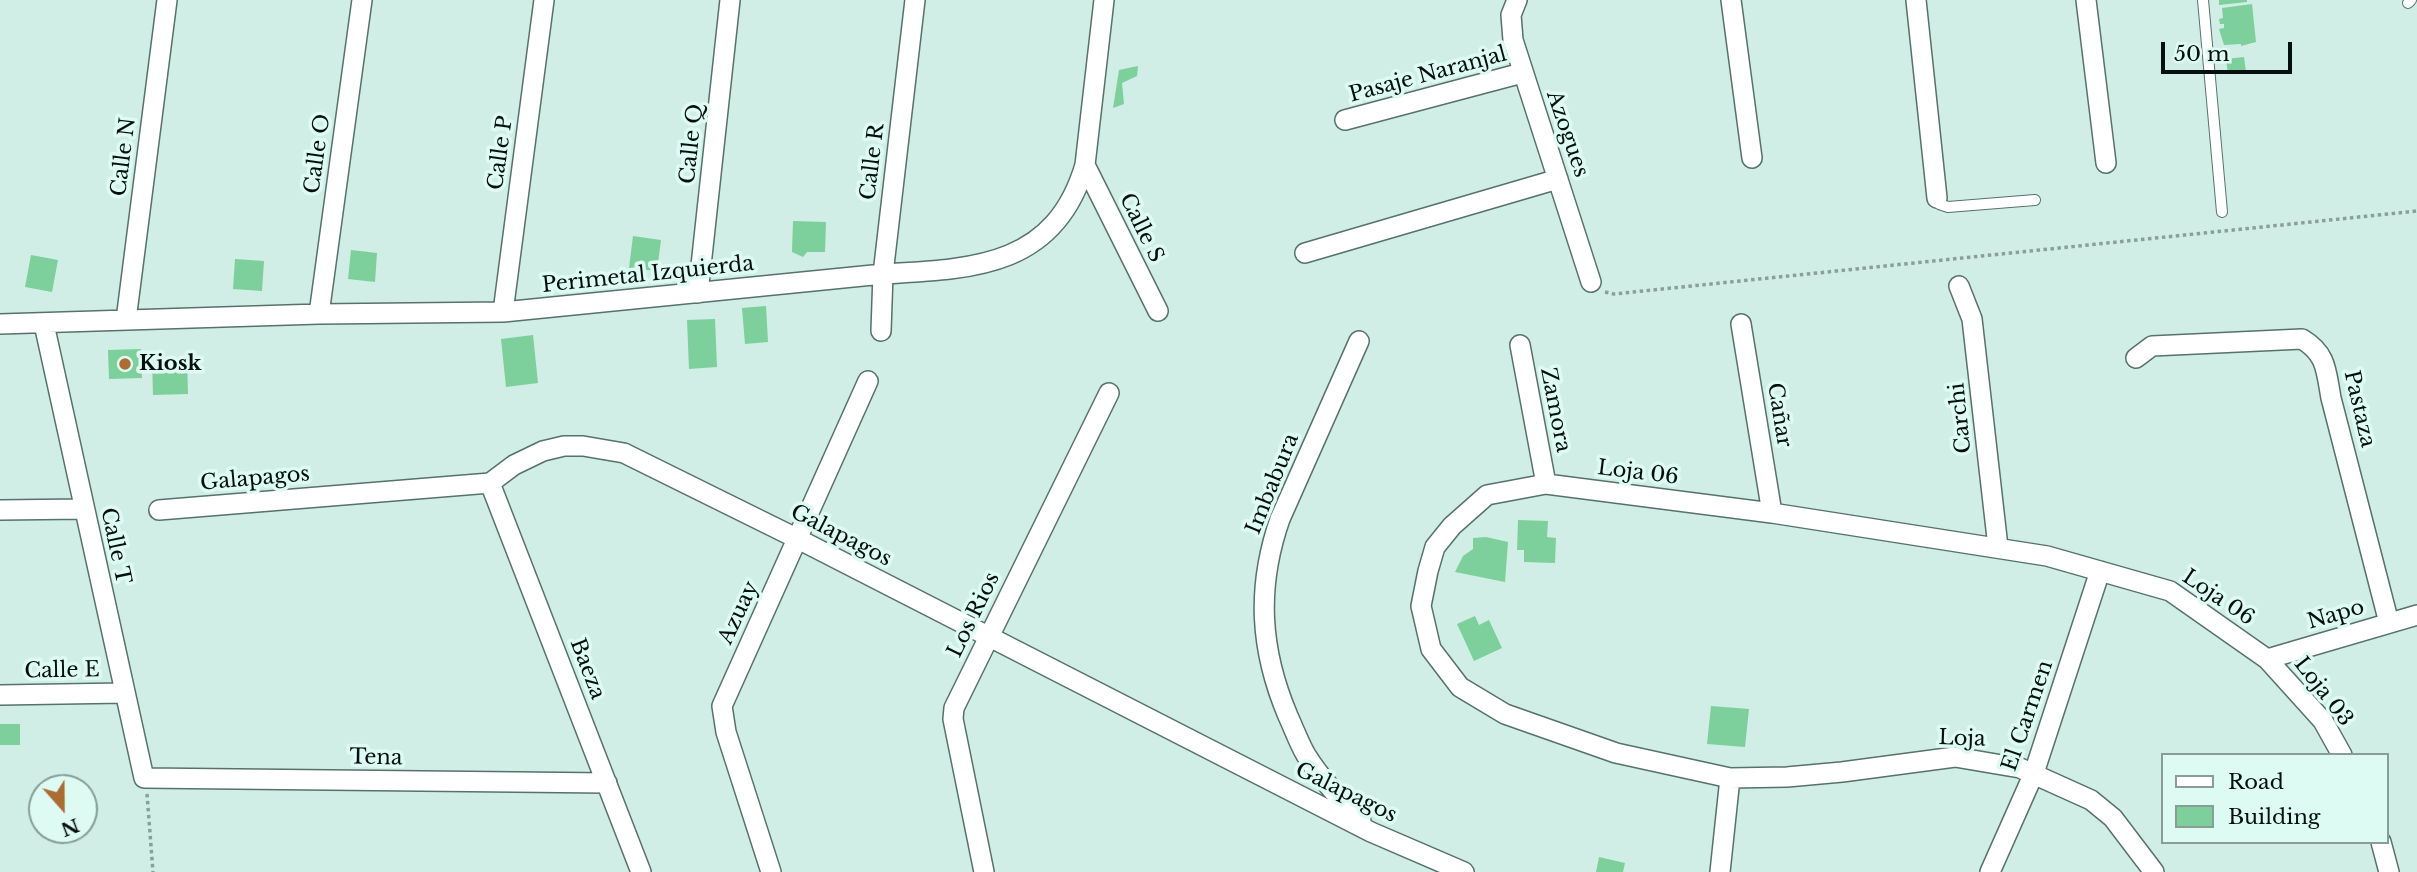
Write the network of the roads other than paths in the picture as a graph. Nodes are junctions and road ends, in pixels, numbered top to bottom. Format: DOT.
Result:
graph roads {
  1 [pos="167,0"];
  2 [pos="362,0"];
  3 [pos="544,0"];
  4 [pos="730,0"];
  5 [pos="915,0"];
  6 [pos="1104,0"];
  7 [pos="1517,0"];
  8 [pos="1731,0"];
  9 [pos="1916,0"];
  10 [pos="2086,0"];
  11 [pos="2203,0"];
  12 [pos="1522,73"];
  13 [pos="1345,120"];
  14 [pos="1752,158"];
  15 [pos="2106,163"];
  16 [pos="1085,165"];
  17 [pos="1558,179"];
  18 [pos="1937,198"];
  19 [pos="2035,200"];
  20 [pos="2222,212"];
  21 [pos="1306,253"];
  22 [pos="883,274"];
  23 [pos="1591,282"];
  24 [pos="1959,286"];
  25 [pos="698,293"];
  26 [pos="1158,311"];
  27 [pos="503,312"];
  28 [pos="319,314"];
  29 [pos="126,320"];
  30 [pos="0,324"];
  31 [pos="44,324"];
  32 [pos="1741,324"];
  33 [pos="881,331"];
  34 [pos="1359,341"];
  35 [pos="1520,345"];
  36 [pos="2136,358"];
  37 [pos="868,381"];
  38 [pos="1108,393"];
  39 [pos="490,483"];
  40 [pos="1546,484"];
  41 [pos="83,509"];
  42 [pos="0,510"];
  43 [pos="159,510"];
  44 [pos="1772,513"];
  45 [pos="798,540"];
  46 [pos="1998,547"];
  47 [pos="2100,571"];
  48 [pos="2417,615"];
  49 [pos="2389,623"];
  50 [pos="988,637"];
  51 [pos="2267,659"];
  52 [pos="124,693"];
  53 [pos="0,695"];
  54 [pos="2341,753"];
  55 [pos="2034,773"];
  56 [pos="144,778"];
  57 [pos="1730,778"];
  58 [pos="607,783"];
  59 [pos="1371,832"];
  60 [pos="2382,844"];
  61 [pos="641,872"];
  62 [pos="771,872"];
  63 [pos="984,872"];
  64 [pos="1464,872"];
  65 [pos="1720,872"];
  66 [pos="1990,872"];
  67 [pos="2154,872"];
  68 [pos="2389,872"];
  1 -- 29 [label="street, Calle N"];
  2 -- 28 [label="street, Calle O"];
  3 -- 27 [label="street, Calle P"];
  4 -- 25 [label="street, Calle Q"];
  5 -- 22 [label="street, Calle R"];
  6 -- 16 [label="street, Perimetal Izquierda"];
  7 -- 12 [label="street, Azogues"];
  8 -- 14 [label="street"];
  9 -- 18 [label="street"];
  10 -- 15 [label="street"];
  11 -- 20 [label="lane"];
  12 -- 13 [label="street, Pasaje Naranjal"];
  12 -- 17 [label="street, Azogues"];
  16 -- 22 [label="street, Perimetal Izquierda"];
  16 -- 26 [label="street, Calle S"];
  17 -- 21 [label="street"];
  17 -- 23 [label="street, Azogues"];
  18 -- 19 [label="lane"];
  22 -- 25 [label="street, Perimetal Izquierda"];
  22 -- 33 [label="street, Calle R"];
  24 -- 46 [label="street, Carchi"];
  25 -- 27 [label="street, Perimetal Izquierda"];
  27 -- 28 [label="street, Perimetal Izquierda"];
  28 -- 29 [label="street, Perimetal Izquierda"];
  29 -- 31 [label="street, Perimetal Izquierda"];
  30 -- 31 [label="street, Perimetal Izquierda"];
  31 -- 41 [label="street, Calle T"];
  32 -- 44 [label="street, Cañar"];
  34 -- 59 [label="street, Imbabura"];
  35 -- 40 [label="street, Zamora"];
  36 -- 49 [label="street, Pastaza"];
  37 -- 45 [label="street, Azuay"];
  38 -- 50 [label="street, Los Rios"];
  39 -- 43 [label="street, Galapagos"];
  39 -- 45 [label="street, Galapagos"];
  39 -- 58 [label="street, Baeza"];
  40 -- 44 [label="street, Loja 06"];
  40 -- 57 [label="street, Loja 06"];
  41 -- 42 [label="street"];
  41 -- 52 [label="street, Calle T"];
  44 -- 46 [label="street, Loja 06"];
  45 -- 50 [label="street, Galapagos"];
  45 -- 62 [label="street, Azuay"];
  46 -- 47 [label="street, Loja 06"];
  47 -- 51 [label="street, Loja 06"];
  47 -- 55 [label="street, El Carmen"];
  48 -- 49 [label="street, Napo"];
  49 -- 51 [label="street, Napo"];
  50 -- 59 [label="street, Galapagos"];
  50 -- 63 [label="street, Los Rios"];
  51 -- 54 [label="street, Loja 03"];
  52 -- 53 [label="street, Calle E"];
  52 -- 56 [label="street, Calle T"];
  55 -- 57 [label="street, Loja"];
  55 -- 66 [label="street, El Carmen"];
  55 -- 67 [label="street, Loja"];
  56 -- 58 [label="street, Tena"];
  57 -- 65 [label="street"];
  58 -- 61 [label="street, Baeza"];
  59 -- 64 [label="street, Galapagos"];
  60 -- 68 [label="street"];
}
